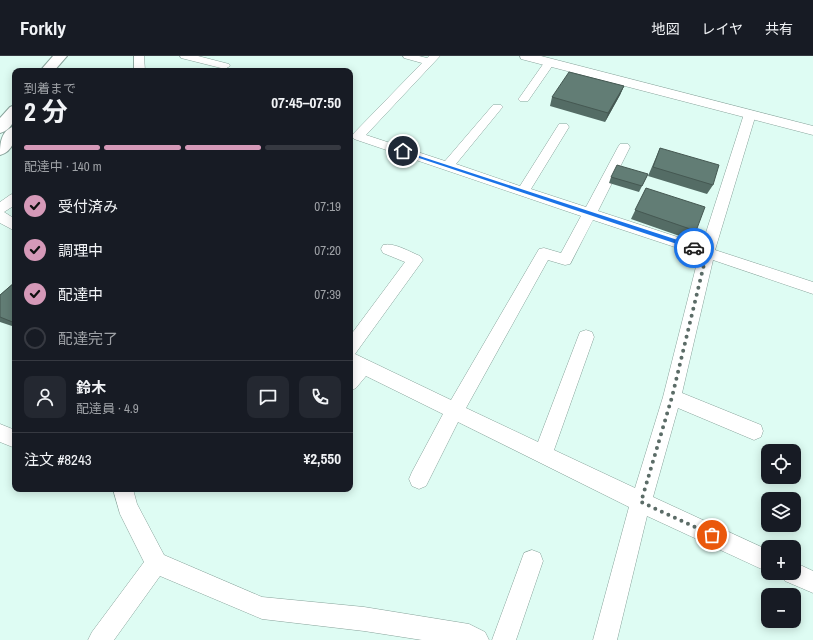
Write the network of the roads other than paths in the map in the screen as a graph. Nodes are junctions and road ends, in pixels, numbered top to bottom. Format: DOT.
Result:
graph roads {
  1 [pos="60,56"];
  2 [pos="75,56"];
  3 [pos="140,56"];
  4 [pos="185,56"];
  5 [pos="408,56"];
  6 [pos="526,56"];
  7 [pos="432,59"];
  8 [pos="550,62"];
  9 [pos="225,66"];
  10 [pos="50,68"];
  11 [pos="65,68"];
  12 [pos="142,68"];
  13 [pos="524,99"];
  14 [pos="497,107"];
  15 [pos="12,114"];
  16 [pos="750,114"];
  17 [pos="563,127"];
  18 [pos="0,128"];
  19 [pos="813,131"];
  20 [pos="12,135"];
  21 [pos="354,140"];
  22 [pos="624,147"];
  23 [pos="0,150"];
  24 [pos="448,166"];
  25 [pos="523,192"];
  26 [pos="12,200"];
  27 [pos="0,209"];
  28 [pos="589,214"];
  29 [pos="0,216"];
  30 [pos="12,224"];
  31 [pos="388,249"];
  32 [pos="707,252"];
  33 [pos="813,288"];
  34 [pos="586,337"];
  35 [pos="353,345"];
  36 [pos="356,363"];
  37 [pos="353,373"];
  38 [pos="672,397"];
  39 [pos="455,410"];
  40 [pos="754,431"];
  41 [pos="0,433"];
  42 [pos="12,438"];
  43 [pos="543,454"];
  44 [pos="419,479"];
  45 [pos="124,492"];
  46 [pos="641,502"];
  47 [pos="761,558"];
  48 [pos="532,562"];
  49 [pos="156,563"];
  50 [pos="801,577"];
  51 [pos="813,582"];
  52 [pos="100,640"];
  53 [pos="476,640"];
  54 [pos="504,640"];
  55 [pos="605,640"];
  1 -- 10 [label="main road"];
  2 -- 11 [label="main road"];
  3 -- 12 [label="street"];
  4 -- 9 [label="street"];
  5 -- 7 [label="street"];
  6 -- 8 [label="street"];
  7 -- 21 [label="street"];
  8 -- 13 [label="street"];
  8 -- 16 [label="street"];
  14 -- 24 [label="street"];
  15 -- 18 [label="main road"];
  16 -- 19 [label="street"];
  16 -- 32 [label="street"];
  17 -- 25 [label="street"];
  20 -- 23 [label="main road"];
  21 -- 24 [label="street"];
  22 -- 28 [label="street"];
  24 -- 25 [label="street"];
  25 -- 28 [label="street"];
  26 -- 27 [label="street"];
  28 -- 32 [label="street"];
  28 -- 39 [label="street"];
  29 -- 30 [label="street"];
  31 -- 35 [label="street"];
  32 -- 33 [label="street"];
  32 -- 38 [label="street"];
  34 -- 43 [label="street"];
  36 -- 37 [label="street"];
  36 -- 39 [label="street"];
  38 -- 40 [label="street"];
  38 -- 46 [label="street"];
  39 -- 43 [label="street"];
  39 -- 44 [label="street"];
  41 -- 42 [label="street"];
  43 -- 46 [label="street"];
  45 -- 49 [label="street"];
  46 -- 47 [label="street"];
  46 -- 55 [label="street"];
  48 -- 54 [label="street"];
  49 -- 52 [label="street"];
  49 -- 53 [label="street"];
  50 -- 51 [label="street"];
}
